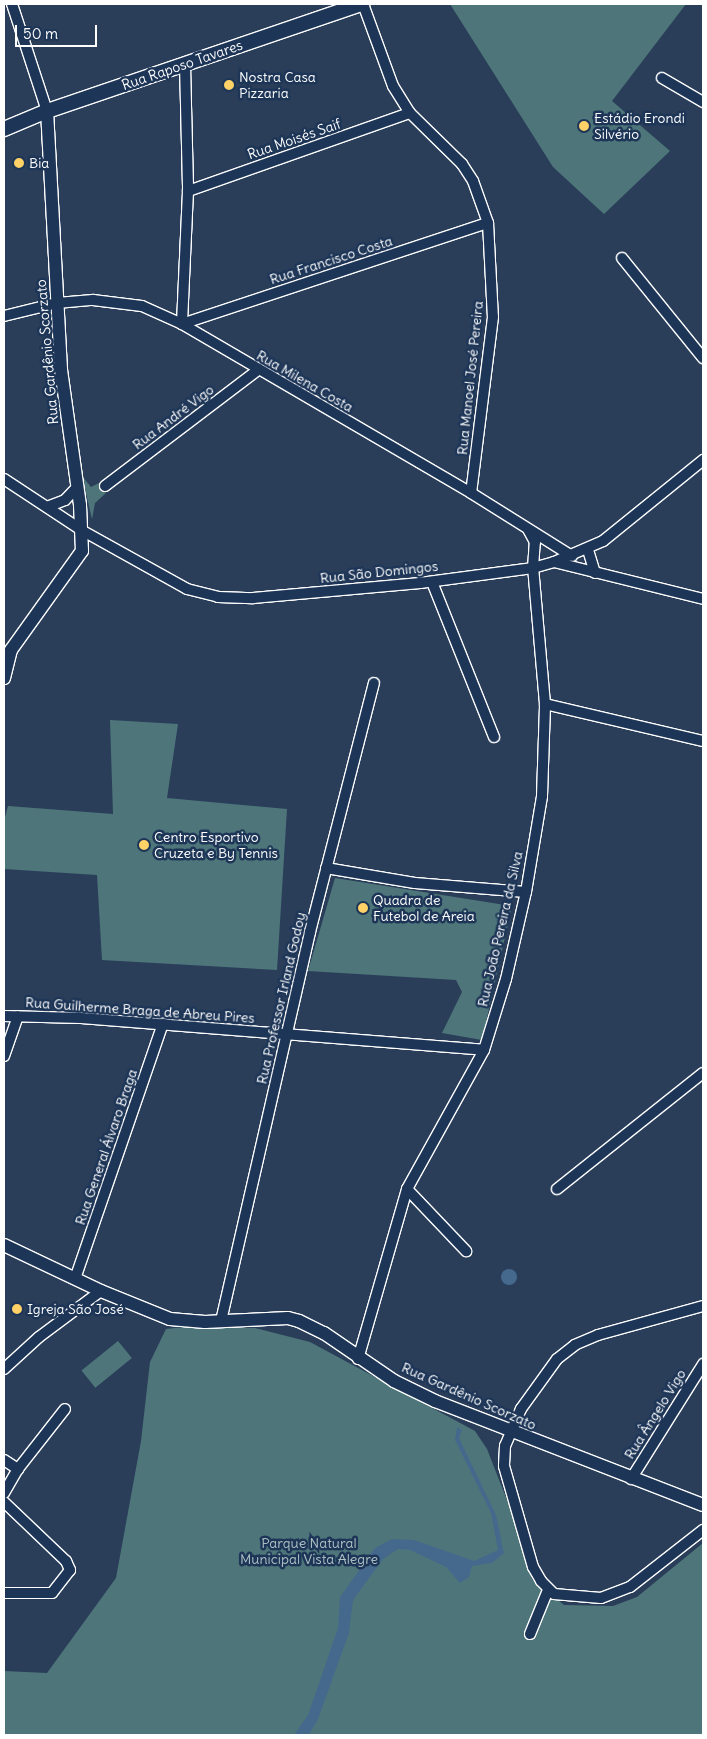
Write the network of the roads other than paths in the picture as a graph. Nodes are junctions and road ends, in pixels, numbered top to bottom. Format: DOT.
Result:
graph roads {
  1 [pos="12,4"];
  2 [pos="362,4"];
  3 [pos="185,64"];
  4 [pos="662,78"];
  5 [pos="703,102"];
  6 [pos="47,111"];
  7 [pos="410,113"];
  8 [pos="4,129"];
  9 [pos="188,191"];
  10 [pos="488,223"];
  11 [pos="622,258"];
  12 [pos="56,303"];
  13 [pos="4,316"];
  14 [pos="182,324"];
  15 [pos="703,358"];
  16 [pos="258,370"];
  17 [pos="703,460"];
  18 [pos="4,479"];
  19 [pos="105,486"];
  20 [pos="77,487"];
  21 [pos="471,492"];
  22 [pos="47,507"];
  23 [pos="83,531"];
  24 [pos="529,531"];
  25 [pos="588,550"];
  26 [pos="572,556"];
  27 [pos="554,562"];
  28 [pos="533,568"];
  29 [pos="595,573"];
  30 [pos="432,582"];
  31 [pos="703,599"];
  32 [pos="4,678"];
  33 [pos="374,683"];
  34 [pos="545,704"];
  35 [pos="494,737"];
  36 [pos="703,741"];
  37 [pos="326,868"];
  38 [pos="526,892"];
  39 [pos="4,1016"];
  40 [pos="18,1016"];
  41 [pos="163,1024"];
  42 [pos="286,1034"];
  43 [pos="484,1050"];
  44 [pos="4,1056"];
  45 [pos="703,1073"];
  46 [pos="556,1189"];
  47 [pos="407,1190"];
  48 [pos="4,1245"];
  49 [pos="466,1252"];
  50 [pos="75,1279"];
  51 [pos="101,1291"];
  52 [pos="703,1306"];
  53 [pos="221,1321"];
  54 [pos="358,1359"];
  55 [pos="703,1364"];
  56 [pos="4,1369"];
  57 [pos="65,1409"];
  58 [pos="510,1432"];
  59 [pos="4,1460"];
  60 [pos="18,1469"];
  61 [pos="631,1478"];
  62 [pos="4,1493"];
  63 [pos="4,1502"];
  64 [pos="703,1505"];
  65 [pos="703,1530"];
  66 [pos="548,1590"];
  67 [pos="4,1593"];
  68 [pos="530,1634"];
  1 -- 6 [label="street, Rua Gardênio Scorzato"];
  2 -- 3 [label="main road, Rua Raposo Tavares"];
  2 -- 7 [label="street, Rua Manoel José Pereira"];
  3 -- 6 [label="main road, Rua Raposo Tavares"];
  3 -- 9 [label="street"];
  4 -- 5 [label="street"];
  6 -- 8 [label="main road, Rua Raposo Tavares"];
  6 -- 12 [label="street, Rua Gardênio Scorzato"];
  7 -- 9 [label="street, Rua Moisés Saif"];
  7 -- 10 [label="street, Rua Manoel José Pereira"];
  9 -- 14 [label="street"];
  10 -- 14 [label="street, Rua Francisco Costa"];
  10 -- 21 [label="street, Rua Manoel José Pereira"];
  11 -- 15 [label="street"];
  12 -- 13 [label="street, Rua Milena Costa"];
  12 -- 14 [label="street, Rua Milena Costa"];
  12 -- 20 [label="street, Rua Gardênio Scorzato"];
  14 -- 16 [label="street, Rua Milena Costa"];
  16 -- 19 [label="street, Rua André Vigo"];
  16 -- 21 [label="street, Rua Milena Costa"];
  17 -- 25 [label="street, Rua São Domingos"];
  18 -- 22 [label="street, Rua São Domingos"];
  20 -- 22 [label="street"];
  20 -- 23 [label="street, Rua Gardênio Scorzato"];
  21 -- 24 [label="street, Rua Milena Costa"];
  22 -- 23 [label="street, Rua São Domingos"];
  23 -- 30 [label="street, Rua São Domingos"];
  23 -- 32 [label="street, Rua Gardênio Scorzato"];
  24 -- 26 [label="street, Rua Milena Costa"];
  24 -- 28 [label="street, Rua João Pereira da Silva"];
  25 -- 26 [label="street, Rua São Domingos"];
  25 -- 29 [label="street"];
  26 -- 27 [label="street, Rua São Domingos"];
  27 -- 28 [label="street, Rua São Domingos"];
  27 -- 29 [label="street"];
  28 -- 30 [label="street, Rua São Domingos"];
  28 -- 34 [label="street, Rua João Pereira da Silva"];
  29 -- 31 [label="street"];
  30 -- 35 [label="street"];
  33 -- 37 [label="street, Rua Professor Irland Godoy"];
  34 -- 36 [label="street"];
  34 -- 38 [label="street, Rua João Pereira da Silva"];
  37 -- 38 [label="street"];
  37 -- 42 [label="street, Rua Professor Irland Godoy"];
  38 -- 43 [label="street, Rua João Pereira da Silva"];
  39 -- 40 [label="street, Rua Guilherme Braga de Abreu Pires"];
  40 -- 41 [label="street, Rua Guilherme Braga de Abreu Pires"];
  40 -- 44 [label="street"];
  41 -- 42 [label="street, Rua Guilherme Braga de Abreu Pires"];
  41 -- 50 [label="street, Rua General Álvaro Braga"];
  42 -- 43 [label="street, Rua Guilherme Braga de Abreu Pires"];
  42 -- 53 [label="street, Rua Professor Irland Godoy"];
  43 -- 47 [label="street, Rua João Pereira da Silva"];
  45 -- 46 [label="street"];
  47 -- 49 [label="street"];
  47 -- 54 [label="street, Rua João Pereira da Silva"];
  48 -- 50 [label="street, Rua Gardênio Scorzato"];
  50 -- 51 [label="street, Rua Gardênio Scorzato"];
  51 -- 53 [label="street, Rua Gardênio Scorzato"];
  51 -- 56 [label="street"];
  52 -- 58 [label="street"];
  53 -- 54 [label="street, Rua Gardênio Scorzato"];
  54 -- 58 [label="street, Rua Gardênio Scorzato"];
  55 -- 61 [label="street, Rua Ângelo Vigo"];
  57 -- 60 [label="street"];
  58 -- 61 [label="street, Rua Gardênio Scorzato"];
  58 -- 66 [label="street"];
  59 -- 60 [label="street"];
  60 -- 62 [label="street"];
  61 -- 64 [label="street, Rua Gardênio Scorzato"];
  63 -- 67 [label="street"];
  65 -- 66 [label="street"];
  66 -- 68 [label="street"];
}
